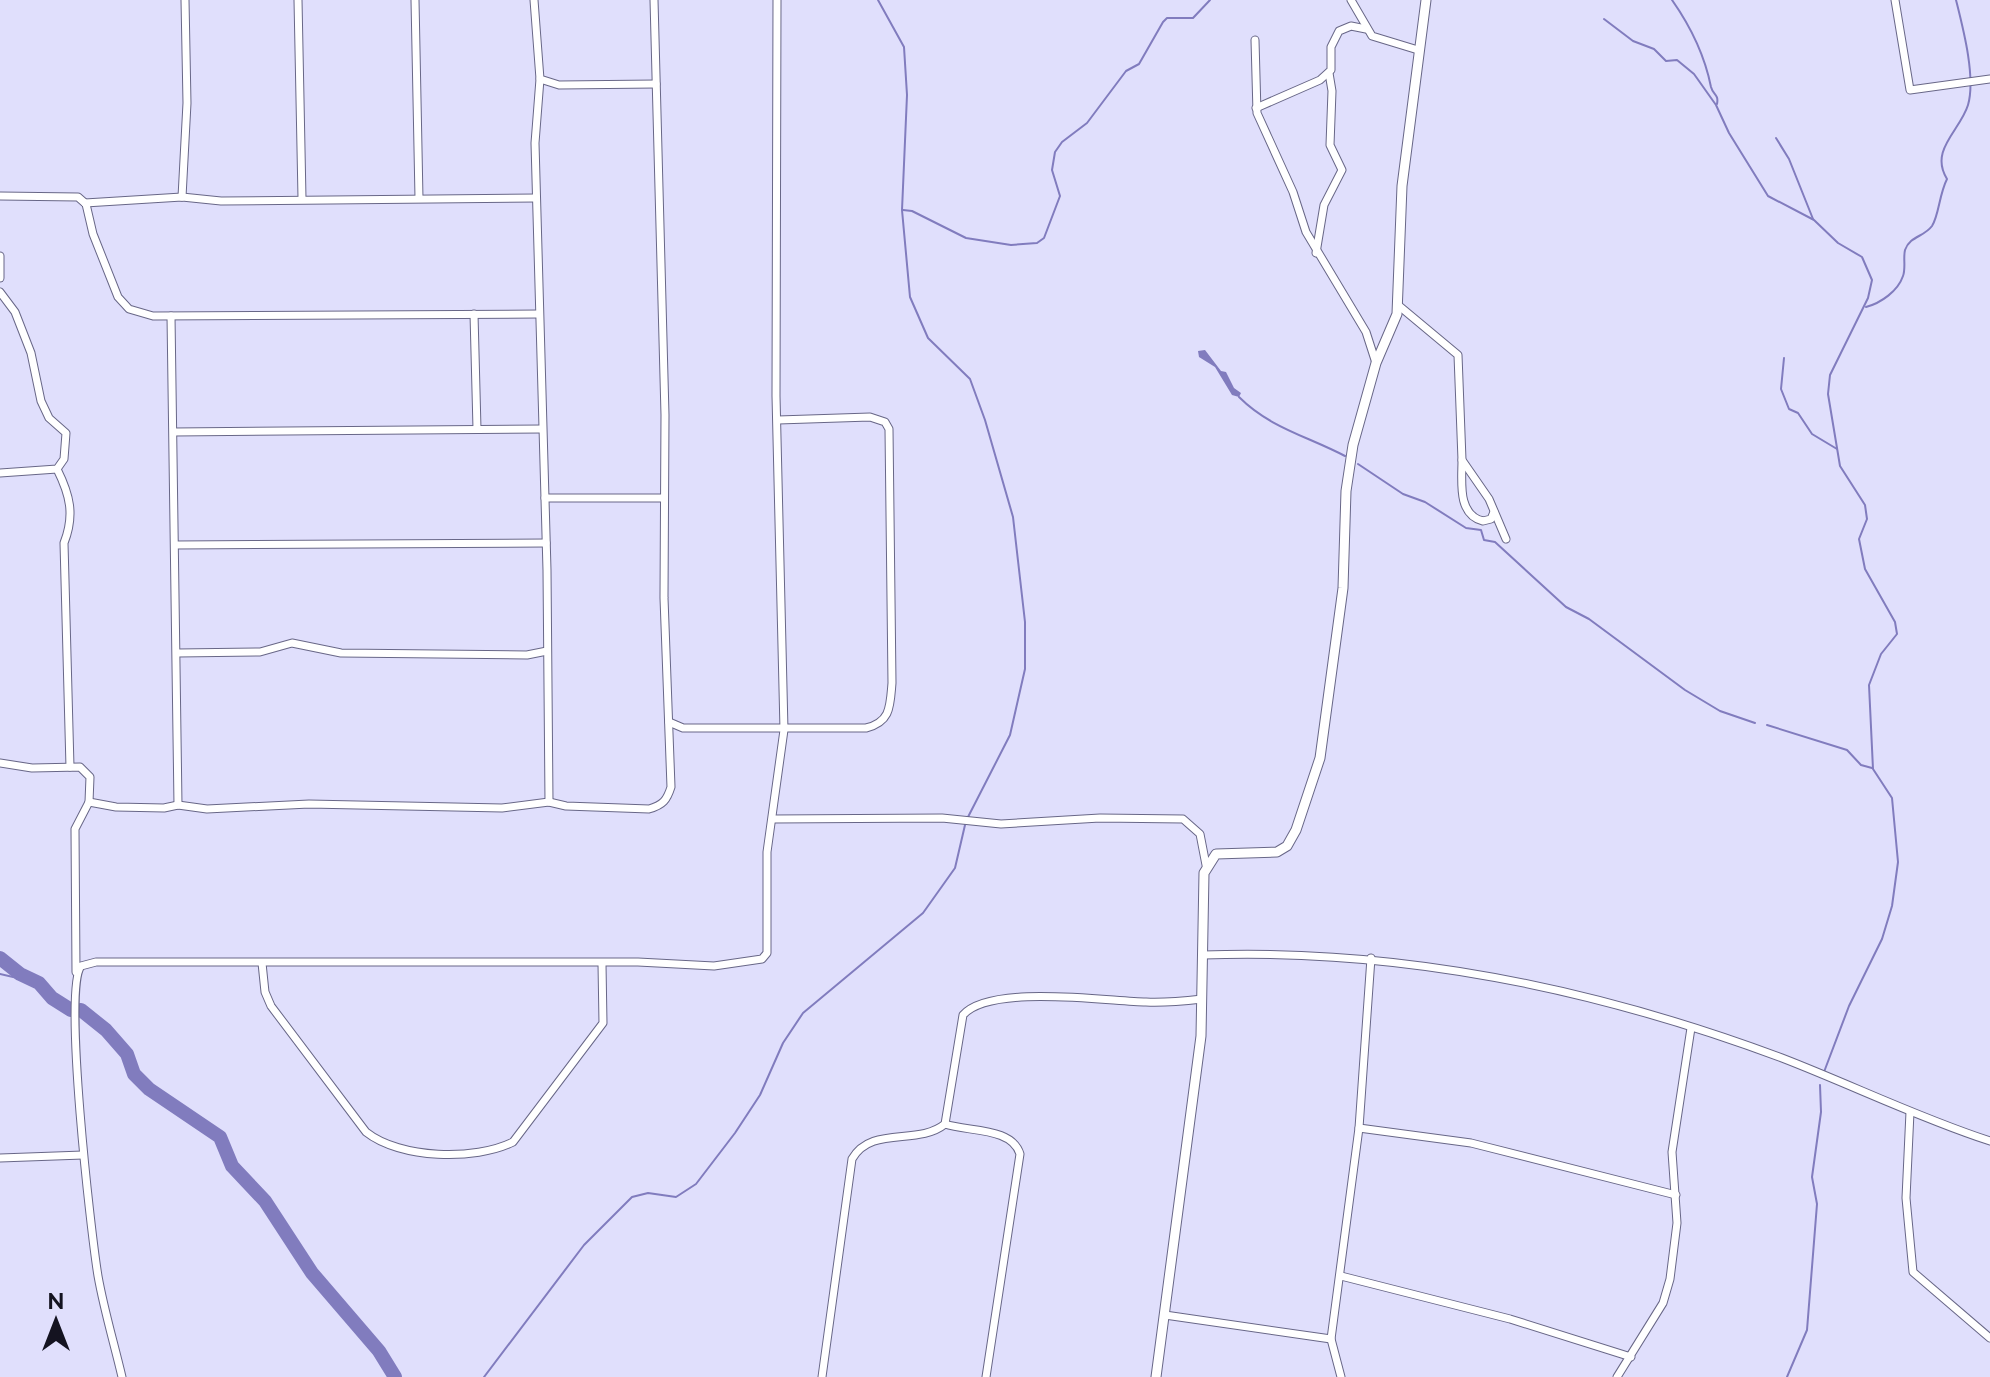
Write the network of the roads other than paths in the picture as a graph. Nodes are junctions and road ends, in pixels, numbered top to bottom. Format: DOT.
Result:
graph roads {
  1 [pos="185,0"];
  2 [pos="298,0"];
  3 [pos="415,0"];
  4 [pos="534,0"];
  5 [pos="654,0"];
  6 [pos="777,0"];
  7 [pos="1351,0"];
  8 [pos="1426,0"];
  9 [pos="1895,0"];
  10 [pos="1366,29"];
  11 [pos="1255,40"];
  12 [pos="1418,50"];
  13 [pos="1329,73"];
  14 [pos="540,79"];
  15 [pos="1990,79"];
  16 [pos="656,84"];
  17 [pos="1256,108"];
  18 [pos="0,196"];
  19 [pos="182,197"];
  20 [pos="302,198"];
  21 [pos="419,198"];
  22 [pos="536,198"];
  23 [pos="85,203"];
  24 [pos="1316,253"];
  25 [pos="0,256"];
  26 [pos="0,278"];
  27 [pos="0,292"];
  28 [pos="1398,305"];
  29 [pos="474,314"];
  30 [pos="539,314"];
  31 [pos="171,316"];
  32 [pos="1376,363"];
  33 [pos="778,420"];
  34 [pos="477,429"];
  35 [pos="542,429"];
  36 [pos="174,432"];
  37 [pos="1462,460"];
  38 [pos="57,469"];
  39 [pos="0,473"];
  40 [pos="545,498"];
  41 [pos="663,498"];
  42 [pos="1494,512"];
  43 [pos="1506,539"];
  44 [pos="546,543"];
  45 [pos="175,545"];
  46 [pos="547,651"];
  47 [pos="178,653"];
  48 [pos="669,722"];
  49 [pos="784,730"];
  50 [pos="0,763"];
  51 [pos="70,767"];
  52 [pos="89,802"];
  53 [pos="549,802"];
  54 [pos="178,805"];
  55 [pos="773,819"];
  56 [pos="1206,865"];
  57 [pos="1203,955"];
  58 [pos="1371,958"];
  59 [pos="262,963"];
  60 [pos="602,964"];
  61 [pos="76,972"];
  62 [pos="1202,999"];
  63 [pos="1691,1028"];
  64 [pos="1910,1112"];
  65 [pos="945,1124"];
  66 [pos="1359,1128"];
  67 [pos="1990,1141"];
  68 [pos="83,1155"];
  69 [pos="0,1158"];
  70 [pos="1676,1195"];
  71 [pos="1341,1276"];
  72 [pos="1165,1315"];
  73 [pos="1990,1338"];
  74 [pos="1331,1339"];
  75 [pos="1631,1357"];
  76 [pos="122,1377"];
  77 [pos="822,1377"];
  78 [pos="986,1377"];
  79 [pos="1156,1377"];
  80 [pos="1341,1377"];
  81 [pos="1617,1377"];
  1 -- 19 [label="street"];
  2 -- 20 [label="street"];
  3 -- 21 [label="street"];
  4 -- 14 [label="street"];
  5 -- 16 [label="street"];
  6 -- 33 [label="street"];
  7 -- 10 [label="street"];
  8 -- 12 [label="street"];
  9 -- 15 [label="street"];
  10 -- 12 [label="street"];
  10 -- 13 [label="street"];
  11 -- 17 [label="street"];
  12 -- 28 [label="street"];
  13 -- 17 [label="street"];
  13 -- 24 [label="street"];
  14 -- 16 [label="street"];
  14 -- 22 [label="street"];
  16 -- 41 [label="street"];
  17 -- 24 [label="street"];
  18 -- 23 [label="street"];
  19 -- 20 [label="street"];
  19 -- 23 [label="street"];
  20 -- 21 [label="street"];
  21 -- 22 [label="street"];
  22 -- 30 [label="street"];
  23 -- 31 [label="street"];
  24 -- 32 [label="street"];
  25 -- 26 [label="street"];
  27 -- 38 [label="street"];
  28 -- 32 [label="street"];
  28 -- 37 [label="street"];
  29 -- 30 [label="street"];
  29 -- 31 [label="street"];
  29 -- 34 [label="street"];
  30 -- 35 [label="street"];
  31 -- 36 [label="street"];
  32 -- 56 [label="street"];
  33 -- 49 [label="street"];
  33 -- 49 [label="street"];
  34 -- 35 [label="street"];
  34 -- 36 [label="street"];
  35 -- 40 [label="street"];
  36 -- 45 [label="street"];
  37 -- 42 [label="street"];
  37 -- 42 [label="street"];
  38 -- 39 [label="street"];
  38 -- 51 [label="street"];
  40 -- 41 [label="street"];
  40 -- 44 [label="street"];
  41 -- 48 [label="street"];
  42 -- 43 [label="street"];
  44 -- 45 [label="street"];
  44 -- 46 [label="street"];
  45 -- 47 [label="street"];
  46 -- 47 [label="street"];
  46 -- 53 [label="street"];
  47 -- 54 [label="street"];
  48 -- 49 [label="street"];
  48 -- 53 [label="street"];
  49 -- 55 [label="street"];
  50 -- 51 [label="street"];
  51 -- 52 [label="street"];
  52 -- 54 [label="street"];
  52 -- 61 [label="street"];
  53 -- 54 [label="street"];
  55 -- 56 [label="street"];
  55 -- 60 [label="street"];
  56 -- 57 [label="street"];
  57 -- 58 [label="street"];
  57 -- 62 [label="street"];
  58 -- 63 [label="street"];
  58 -- 66 [label="street"];
  59 -- 60 [label="street"];
  59 -- 60 [label="street"];
  59 -- 61 [label="street"];
  61 -- 68 [label="street"];
  62 -- 65 [label="street"];
  62 -- 72 [label="street"];
  63 -- 64 [label="street"];
  63 -- 70 [label="street"];
  64 -- 67 [label="street"];
  64 -- 73 [label="street"];
  65 -- 77 [label="street"];
  65 -- 78 [label="street"];
  66 -- 70 [label="street"];
  66 -- 71 [label="street"];
  68 -- 69 [label="street"];
  68 -- 76 [label="street"];
  70 -- 75 [label="street"];
  71 -- 74 [label="street"];
  71 -- 75 [label="street"];
  72 -- 74 [label="street"];
  72 -- 79 [label="street"];
  74 -- 80 [label="street"];
  75 -- 81 [label="street"];
}
